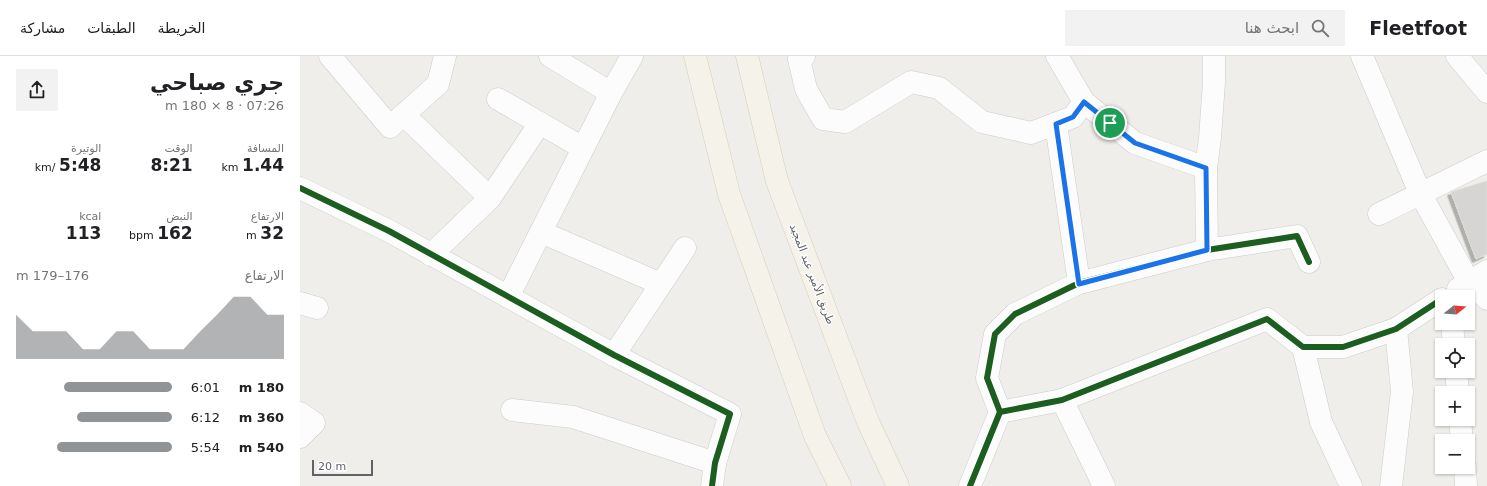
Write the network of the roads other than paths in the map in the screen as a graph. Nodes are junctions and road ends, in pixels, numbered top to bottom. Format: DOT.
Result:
graph roads {
  1 [pos="330,56"];
  2 [pos="446,56"];
  3 [pos="550,56"];
  4 [pos="632,56"];
  5 [pos="695,56"];
  6 [pos="747,56"];
  7 [pos="804,56"];
  8 [pos="1057,56"];
  9 [pos="1214,56"];
  10 [pos="1362,56"];
  11 [pos="1457,56"];
  12 [pos="1487,92"];
  13 [pos="611,93"];
  14 [pos="498,99"];
  15 [pos="1084,102"];
  16 [pos="404,114"];
  17 [pos="540,123"];
  18 [pos="1056,124"];
  19 [pos="583,148"];
  20 [pos="1487,161"];
  21 [pos="1206,168"];
  22 [pos="300,188"];
  23 [pos="1420,193"];
  24 [pos="490,198"];
  25 [pos="1379,214"];
  26 [pos="541,232"];
  27 [pos="685,248"];
  28 [pos="1207,250"];
  29 [pos="431,255"];
  30 [pos="1309,262"];
  31 [pos="1478,276"];
  32 [pos="661,284"];
  33 [pos="1079,284"];
  34 [pos="1457,290"];
  35 [pos="508,297"];
  36 [pos="1487,299"];
  37 [pos="1435,304"];
  38 [pos="1396,329"];
  39 [pos="1303,347"];
  40 [pos="614,355"];
  41 [pos="1062,400"];
  42 [pos="512,410"];
  43 [pos="1000,412"];
  44 [pos="300,413"];
  45 [pos="300,437"];
  46 [pos="715,463"];
  47 [pos="1465,474"];
  48 [pos="712,486"];
  49 [pos="840,486"];
  50 [pos="898,486"];
  51 [pos="970,486"];
  52 [pos="1104,486"];
  53 [pos="1351,486"];
  54 [pos="1391,486"];
  55 [pos="1466,486"];
  1 -- 16 [label="street"];
  2 -- 16 [label="street"];
  3 -- 13 [label="street"];
  4 -- 13 [label="street"];
  5 -- 49 [label="main road"];
  6 -- 50 [label="main road, طريق الأمير عبد المجيد"];
  7 -- 18 [label="street"];
  8 -- 15 [label="street"];
  9 -- 21 [label="street"];
  10 -- 23 [label="street"];
  11 -- 12 [label="street"];
  13 -- 19 [label="street"];
  14 -- 17 [label="street"];
  15 -- 18 [label="street"];
  15 -- 21 [label="street"];
  16 -- 24 [label="street"];
  17 -- 19 [label="street"];
  17 -- 24 [label="street"];
  18 -- 33 [label="street"];
  19 -- 26 [label="street"];
  20 -- 23 [label="street"];
  21 -- 28 [label="street"];
  22 -- 29 [label="street"];
  23 -- 25 [label="street"];
  23 -- 31 [label="street"];
  24 -- 29 [label="street"];
  26 -- 32 [label="street"];
  26 -- 35 [label="street"];
  27 -- 32 [label="street"];
  28 -- 30 [label="street"];
  28 -- 33 [label="street"];
  29 -- 35 [label="street"];
  31 -- 34 [label="street"];
  31 -- 36 [label="street"];
  32 -- 40 [label="street"];
  33 -- 43 [label="street"];
  35 -- 40 [label="street"];
  37 -- 38 [label="street"];
  38 -- 39 [label="street"];
  38 -- 54 [label="street"];
  39 -- 41 [label="street"];
  39 -- 53 [label="street"];
  40 -- 46 [label="street"];
  41 -- 43 [label="street"];
  41 -- 52 [label="street"];
  42 -- 46 [label="street"];
  43 -- 51 [label="street"];
  44 -- 45 [label="street"];
  46 -- 48 [label="street"];
  47 -- 55 [label="street"];
}
